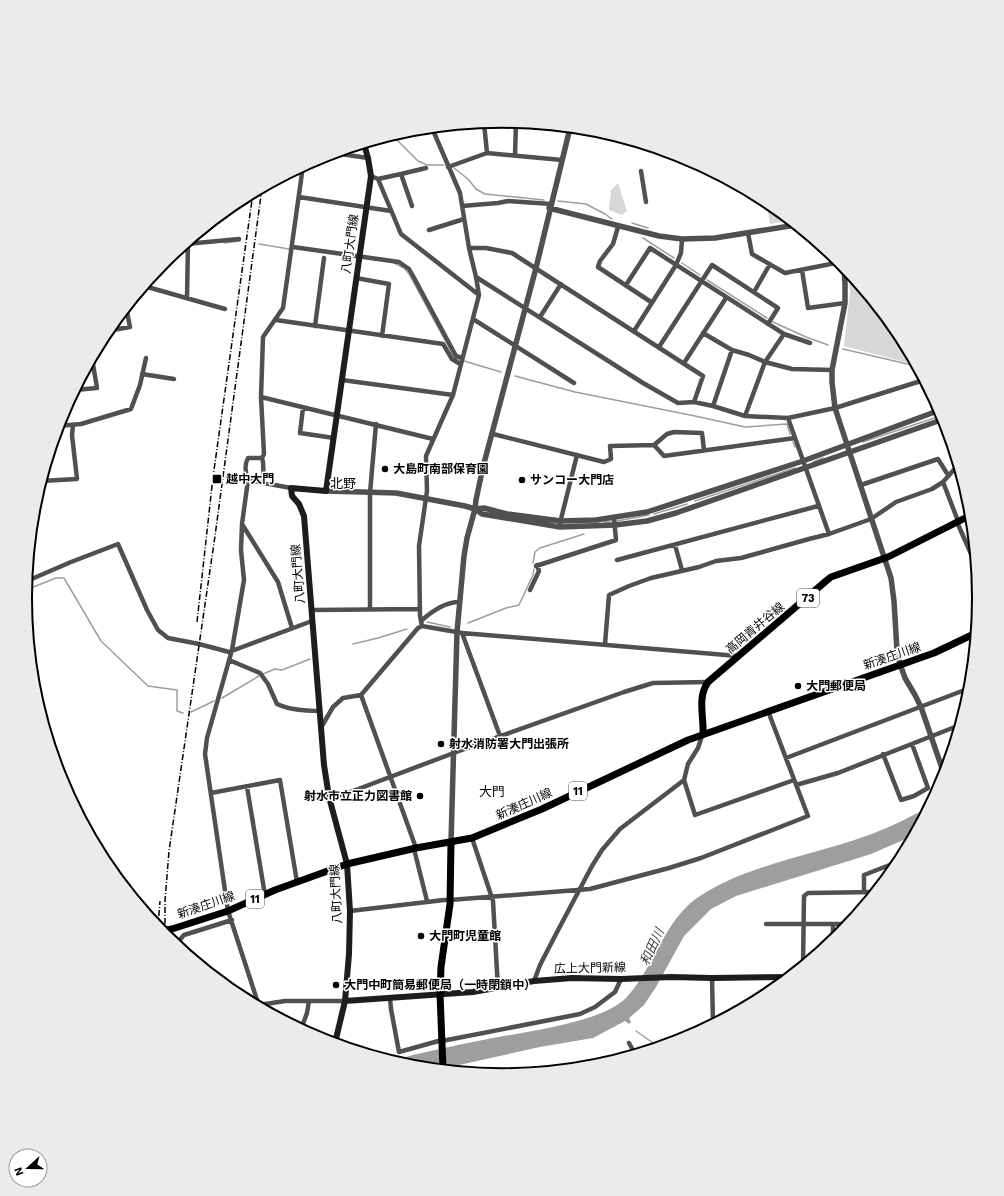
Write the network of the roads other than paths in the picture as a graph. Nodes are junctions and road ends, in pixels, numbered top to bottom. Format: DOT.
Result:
graph roads {
  1 [pos="516,128"];
  2 [pos="485,129"];
  3 [pos="434,133"];
  4 [pos="569,133"];
  5 [pos="365,149"];
  6 [pos="487,153"];
  7 [pos="346,155"];
  8 [pos="515,156"];
  9 [pos="368,158"];
  10 [pos="562,160"];
  11 [pos="448,167"];
  12 [pos="426,168"];
  13 [pos="641,171"];
  14 [pos="302,173"];
  15 [pos="401,174"];
  16 [pos="371,176"];
  17 [pos="378,179"];
  18 [pos="299,197"];
  19 [pos="646,202"];
  20 [pos="412,206"];
  21 [pos="462,206"];
  22 [pos="550,206"];
  23 [pos="366,207"];
  24 [pos="391,211"];
  25 [pos="464,219"];
  26 [pos="789,226"];
  27 [pos="618,227"];
  28 [pos="429,230"];
  29 [pos="748,233"];
  30 [pos="239,239"];
  31 [pos="682,240"];
  32 [pos="195,242"];
  33 [pos="293,247"];
  34 [pos="469,248"];
  35 [pos="187,250"];
  36 [pos="359,256"];
  37 [pos="324,258"];
  38 [pos="770,264"];
  39 [pos="832,264"];
  40 [pos="676,265"];
  41 [pos="536,268"];
  42 [pos="802,270"];
  43 [pos="476,277"];
  44 [pos="845,277"];
  45 [pos="356,278"];
  46 [pos="701,282"];
  47 [pos="561,284"];
  48 [pos="626,285"];
  49 [pos="149,288"];
  50 [pos="754,292"];
  51 [pos="479,295"];
  52 [pos="187,298"];
  53 [pos="726,298"];
  54 [pos="651,302"];
  55 [pos="845,303"];
  56 [pos="525,308"];
  57 [pos="225,309"];
  58 [pos="127,314"];
  59 [pos="540,317"];
  60 [pos="473,319"];
  61 [pos="276,320"];
  62 [pos="768,324"];
  63 [pos="315,326"];
  64 [pos="116,330"];
  65 [pos="349,331"];
  66 [pos="634,331"];
  67 [pos="703,333"];
  68 [pos="784,334"];
  69 [pos="382,336"];
  70 [pos="810,343"];
  71 [pos="516,346"];
  72 [pos="659,347"];
  73 [pos="732,350"];
  74 [pos="146,358"];
  75 [pos="462,358"];
  76 [pos="765,362"];
  77 [pos="684,363"];
  78 [pos="460,364"];
  79 [pos="93,366"];
  80 [pos="832,370"];
  81 [pos="142,374"];
  82 [pos="174,379"];
  83 [pos="342,380"];
  84 [pos="919,381"];
  85 [pos="574,383"];
  86 [pos="80,390"];
  87 [pos="453,395"];
  88 [pos="261,397"];
  89 [pos="694,402"];
  90 [pos="713,406"];
  91 [pos="303,408"];
  92 [pos="835,408"];
  93 [pos="934,412"];
  94 [pos="337,415"];
  95 [pos="745,416"];
  96 [pos="788,418"];
  97 [pos="937,421"];
  98 [pos="376,424"];
  99 [pos="73,425"];
  100 [pos="65,426"];
  101 [pos="493,434"];
  102 [pos="334,438"];
  103 [pos="795,438"];
  104 [pos="433,439"];
  105 [pos="848,444"];
  106 [pos="654,445"];
  107 [pos="704,450"];
  108 [pos="850,452"];
  109 [pos="577,455"];
  110 [pos="262,458"];
  111 [pos="803,461"];
  112 [pos="806,468"];
  113 [pos="954,469"];
  114 [pos="948,475"];
  115 [pos="248,480"];
  116 [pos="47,481"];
  117 [pos="943,482"];
  118 [pos="264,483"];
  119 [pos="861,484"];
  120 [pos="291,488"];
  121 [pos="326,491"];
  122 [pos="370,493"];
  123 [pos="426,498"];
  124 [pos="818,506"];
  125 [pos="475,509"];
  126 [pos="614,518"];
  127 [pos="965,518"];
  128 [pos="871,519"];
  129 [pos="958,522"];
  130 [pos="242,524"];
  131 [pos="560,524"];
  132 [pos="615,526"];
  133 [pos="829,534"];
  134 [pos="675,545"];
  135 [pos="969,550"];
  136 [pos="884,559"];
  137 [pos="617,560"];
  138 [pos="682,570"];
  139 [pos="33,579"];
  140 [pos="530,590"];
  141 [pos="459,602"];
  142 [pos="370,609"];
  143 [pos="420,609"];
  144 [pos="312,610"];
  145 [pos="312,620"];
  146 [pos="422,623"];
  147 [pos="292,628"];
  148 [pos="460,632"];
  149 [pos="970,636"];
  150 [pos="605,644"];
  151 [pos="232,650"];
  152 [pos="738,656"];
  153 [pos="229,660"];
  154 [pos="900,664"];
  155 [pos="708,682"];
  156 [pos="963,691"];
  157 [pos="361,695"];
  158 [pos="921,707"];
  159 [pos="320,712"];
  160 [pos="768,712"];
  161 [pos="322,726"];
  162 [pos="954,727"];
  163 [pos="703,734"];
  164 [pos="500,736"];
  165 [pos="930,736"];
  166 [pos="912,744"];
  167 [pos="454,753"];
  168 [pos="884,754"];
  169 [pos="786,758"];
  170 [pos="940,766"];
  171 [pos="391,776"];
  172 [pos="684,780"];
  173 [pos="795,782"];
  174 [pos="248,787"];
  175 [pos="211,793"];
  176 [pos="329,797"];
  177 [pos="472,838"];
  178 [pos="451,842"];
  179 [pos="415,848"];
  180 [pos="347,864"];
  181 [pos="889,865"];
  182 [pos="297,882"];
  183 [pos="579,891"];
  184 [pos="864,892"];
  185 [pos="868,892"];
  186 [pos="265,895"];
  187 [pos="492,896"];
  188 [pos="450,900"];
  189 [pos="427,901"];
  190 [pos="228,911"];
  191 [pos="350,911"];
  192 [pos="232,920"];
  193 [pos="766,924"];
  194 [pos="804,924"];
  195 [pos="833,924"];
  196 [pos="840,924"];
  197 [pos="169,929"];
  198 [pos="833,931"];
  199 [pos="180,940"];
  200 [pos="804,958"];
  201 [pos="781,976"];
  202 [pos="712,978"];
  203 [pos="624,979"];
  204 [pos="534,981"];
  205 [pos="498,989"];
  206 [pos="440,994"];
  207 [pos="390,998"];
  208 [pos="257,999"];
  209 [pos="309,1001"];
  210 [pos="345,1001"];
  211 [pos="266,1005"];
  212 [pos="713,1018"];
  213 [pos="304,1024"];
  214 [pos="336,1037"];
  215 [pos="442,1041"];
  216 [pos="629,1043"];
  217 [pos="633,1049"];
  218 [pos="443,1064"];
  1 -- 8 [label="street"];
  2 -- 6 [label="street"];
  3 -- 11 [label="street"];
  4 -- 10 [label="street"];
  5 -- 9 [label="main road, 八町大門線"];
  6 -- 8 [label="street"];
  6 -- 11 [label="street"];
  7 -- 9 [label="street"];
  8 -- 10 [label="street"];
  9 -- 16 [label="main road, 八町大門線"];
  10 -- 22 [label="street"];
  11 -- 21 [label="street"];
  12 -- 15 [label="street"];
  13 -- 19 [label="street"];
  14 -- 18 [label="street"];
  15 -- 17 [label="street"];
  15 -- 20 [label="street"];
  16 -- 17 [label="street"];
  16 -- 23 [label="main road, 八町大門線"];
  17 -- 24 [label="street"];
  18 -- 23 [label="street"];
  18 -- 33 [label="street"];
  21 -- 22 [label="street"];
  21 -- 25 [label="street"];
  22 -- 27 [label="street"];
  22 -- 41 [label="street"];
  23 -- 24 [label="street"];
  23 -- 36 [label="main road, 八町大門線"];
  24 -- 51 [label="street"];
  25 -- 28 [label="street"];
  25 -- 34 [label="street"];
  26 -- 29 [label="street"];
  27 -- 31 [label="street"];
  27 -- 48 [label="street"];
  29 -- 31 [label="street"];
  29 -- 38 [label="street"];
  30 -- 32 [label="street"];
  31 -- 40 [label="street"];
  33 -- 36 [label="street"];
  33 -- 61 [label="street"];
  34 -- 41 [label="street"];
  34 -- 43 [label="street"];
  35 -- 52 [label="street"];
  36 -- 45 [label="main road, 八町大門線"];
  36 -- 75 [label="street"];
  37 -- 63 [label="street"];
  38 -- 42 [label="street"];
  38 -- 50 [label="street"];
  39 -- 42 [label="street"];
  40 -- 46 [label="street"];
  40 -- 48 [label="street"];
  40 -- 54 [label="street"];
  41 -- 47 [label="street"];
  41 -- 56 [label="street"];
  42 -- 55 [label="street"];
  43 -- 51 [label="street"];
  43 -- 56 [label="street"];
  44 -- 55 [label="street"];
  45 -- 65 [label="main road, 八町大門線"];
  45 -- 69 [label="street"];
  46 -- 50 [label="street"];
  46 -- 53 [label="street"];
  46 -- 72 [label="street"];
  47 -- 59 [label="street"];
  47 -- 66 [label="street"];
  48 -- 54 [label="street"];
  49 -- 52 [label="street"];
  50 -- 62 [label="street"];
  51 -- 60 [label="street"];
  52 -- 57 [label="street"];
  53 -- 62 [label="street"];
  53 -- 67 [label="street"];
  54 -- 66 [label="street"];
  55 -- 80 [label="street"];
  56 -- 59 [label="street"];
  56 -- 71 [label="street"];
  58 -- 64 [label="street"];
  59 -- 89 [label="street"];
  60 -- 71 [label="street"];
  60 -- 75 [label="street"];
  61 -- 63 [label="street"];
  61 -- 88 [label="street"];
  62 -- 68 [label="street"];
  63 -- 65 [label="street"];
  65 -- 69 [label="street"];
  65 -- 83 [label="main road, 八町大門線"];
  66 -- 72 [label="street"];
  67 -- 73 [label="street"];
  67 -- 77 [label="street"];
  68 -- 70 [label="street"];
  68 -- 76 [label="street"];
  69 -- 78 [label="street"];
  71 -- 85 [label="street"];
  71 -- 101 [label="street"];
  72 -- 77 [label="street"];
  73 -- 76 [label="street"];
  73 -- 90 [label="street"];
  74 -- 81 [label="street"];
  75 -- 78 [label="street"];
  76 -- 80 [label="street"];
  76 -- 95 [label="street"];
  77 -- 89 [label="street"];
  78 -- 87 [label="street"];
  79 -- 86 [label="street"];
  80 -- 92 [label="street"];
  81 -- 82 [label="street"];
  81 -- 99 [label="street"];
  83 -- 87 [label="street"];
  83 -- 94 [label="main road, 八町大門線"];
  84 -- 92 [label="street"];
  87 -- 104 [label="street"];
  88 -- 91 [label="street"];
  88 -- 110 [label="street"];
  89 -- 90 [label="street"];
  90 -- 95 [label="street"];
  91 -- 94 [label="street"];
  91 -- 102 [label="street"];
  92 -- 96 [label="street"];
  92 -- 105 [label="street"];
  93 -- 105 [label="street"];
  94 -- 98 [label="street"];
  94 -- 102 [label="main road, 八町大門線"];
  95 -- 96 [label="street"];
  96 -- 103 [label="street"];
  97 -- 108 [label="street"];
  98 -- 104 [label="street"];
  98 -- 122 [label="street"];
  99 -- 100 [label="street"];
  99 -- 116 [label="street"];
  101 -- 109 [label="street"];
  101 -- 125 [label="street"];
  102 -- 121 [label="main road, 八町大門線"];
  103 -- 107 [label="street"];
  103 -- 111 [label="street"];
  104 -- 123 [label="street"];
  105 -- 108 [label="street"];
  105 -- 111 [label="street"];
  106 -- 107 [label="street"];
  106 -- 107 [label="street"];
  106 -- 109 [label="street"];
  108 -- 112 [label="street"];
  108 -- 119 [label="street"];
  109 -- 131 [label="street"];
  110 -- 115 [label="street"];
  110 -- 118 [label="street"];
  111 -- 112 [label="street"];
  111 -- 126 [label="street"];
  112 -- 124 [label="street"];
  112 -- 132 [label="street"];
  113 -- 114 [label="street"];
  114 -- 117 [label="street"];
  114 -- 119 [label="street"];
  115 -- 118 [label="street"];
  115 -- 130 [label="street"];
  117 -- 128 [label="street"];
  117 -- 129 [label="street"];
  118 -- 120 [label="street"];
  119 -- 128 [label="street"];
  120 -- 121 [label="main road"];
  120 -- 144 [label="main road, 八町大門線"];
  121 -- 122 [label="street"];
  122 -- 123 [label="street"];
  122 -- 142 [label="street"];
  123 -- 125 [label="street"];
  123 -- 143 [label="street"];
  124 -- 133 [label="street"];
  124 -- 134 [label="street"];
  125 -- 131 [label="street"];
  125 -- 141 [label="street"];
  126 -- 131 [label="street"];
  126 -- 132 [label="street"];
  127 -- 129 [label="main road, 高岡青井谷線 / 73"];
  128 -- 133 [label="street"];
  128 -- 136 [label="street"];
  129 -- 135 [label="street"];
  129 -- 136 [label="main road, 高岡青井谷線 / 73"];
  130 -- 147 [label="street"];
  130 -- 151 [label="street"];
  131 -- 132 [label="street"];
  132 -- 140 [label="street"];
  133 -- 138 [label="street"];
  134 -- 137 [label="street"];
  134 -- 138 [label="street"];
  136 -- 152 [label="main road, 高岡青井谷線 / 73"];
  136 -- 154 [label="street"];
  138 -- 150 [label="street"];
  139 -- 151 [label="street"];
  141 -- 146 [label="street"];
  141 -- 148 [label="street"];
  142 -- 143 [label="street"];
  142 -- 144 [label="street"];
  143 -- 146 [label="street"];
  144 -- 145 [label="main road, 八町大門線"];
  145 -- 147 [label="street"];
  145 -- 159 [label="main road, 八町大門線"];
  146 -- 148 [label="street"];
  146 -- 157 [label="street"];
  147 -- 151 [label="street"];
  148 -- 150 [label="street"];
  148 -- 164 [label="street"];
  148 -- 167 [label="street"];
  149 -- 154 [label="main road, 新湊庄川線 / 11"];
  150 -- 152 [label="street"];
  151 -- 153 [label="street"];
  152 -- 155 [label="main road, 高岡青井谷線 / 73"];
  153 -- 159 [label="street"];
  153 -- 175 [label="street"];
  154 -- 158 [label="street"];
  154 -- 160 [label="main road, 新湊庄川線 / 11"];
  155 -- 163 [label="main road, 高岡青井谷線 / 73"];
  155 -- 164 [label="street"];
  156 -- 158 [label="street"];
  157 -- 161 [label="street"];
  157 -- 171 [label="street"];
  158 -- 165 [label="street"];
  158 -- 169 [label="street"];
  159 -- 161 [label="main road, 八町大門線"];
  160 -- 163 [label="main road, 新湊庄川線 / 11"];
  160 -- 169 [label="street"];
  161 -- 176 [label="main road, 八町大門線"];
  162 -- 165 [label="street"];
  163 -- 172 [label="street"];
  163 -- 177 [label="main road, 新湊庄川線 / 11"];
  164 -- 167 [label="street"];
  165 -- 166 [label="street"];
  165 -- 170 [label="street"];
  166 -- 168 [label="street"];
  166 -- 168 [label="street"];
  167 -- 171 [label="street"];
  167 -- 178 [label="street"];
  168 -- 173 [label="street"];
  169 -- 173 [label="street"];
  171 -- 176 [label="street"];
  171 -- 179 [label="street"];
  172 -- 173 [label="street"];
  172 -- 183 [label="street"];
  173 -- 183 [label="street"];
  174 -- 175 [label="street"];
  174 -- 182 [label="street"];
  174 -- 186 [label="street"];
  175 -- 190 [label="street"];
  176 -- 180 [label="main road, 八町大門線"];
  177 -- 178 [label="main road, 新湊庄川線 / 11"];
  177 -- 187 [label="street"];
  178 -- 179 [label="main road, 新湊庄川線 / 11"];
  178 -- 188 [label="main road"];
  179 -- 180 [label="main road, 新湊庄川線 / 11"];
  179 -- 189 [label="street"];
  180 -- 182 [label="main road, 新湊庄川線 / 11"];
  180 -- 191 [label="main road, 八町大門線"];
  181 -- 184 [label="street"];
  182 -- 186 [label="main road, 新湊庄川線 / 11"];
  183 -- 187 [label="street"];
  183 -- 204 [label="street"];
  184 -- 185 [label="street"];
  184 -- 194 [label="street"];
  186 -- 190 [label="main road, 新湊庄川線 / 11"];
  187 -- 188 [label="street"];
  187 -- 205 [label="street"];
  188 -- 189 [label="street"];
  188 -- 206 [label="main road"];
  189 -- 191 [label="street"];
  190 -- 192 [label="street"];
  190 -- 197 [label="main road, 新湊庄川線 / 11"];
  191 -- 210 [label="main road, 八町大門線"];
  192 -- 199 [label="street"];
  192 -- 208 [label="street"];
  193 -- 194 [label="street"];
  194 -- 195 [label="street"];
  194 -- 200 [label="street"];
  195 -- 196 [label="street"];
  195 -- 198 [label="street"];
  201 -- 202 [label="main road, 広上大門新線"];
  202 -- 203 [label="main road, 広上大門新線"];
  202 -- 212 [label="street"];
  203 -- 204 [label="main road, 広上大門新線"];
  203 -- 215 [label="street"];
  204 -- 205 [label="main road, 広上大門新線"];
  205 -- 206 [label="main road, 広上大門新線"];
  206 -- 207 [label="main road, 広上大門新線"];
  206 -- 215 [label="main road"];
  207 -- 210 [label="main road, 広上大門新線"];
  207 -- 215 [label="street"];
  209 -- 210 [label="street"];
  209 -- 211 [label="street"];
  209 -- 213 [label="street"];
  210 -- 214 [label="main road, 八町大門線"];
  215 -- 218 [label="main road"];
  216 -- 217 [label="street"];
}
